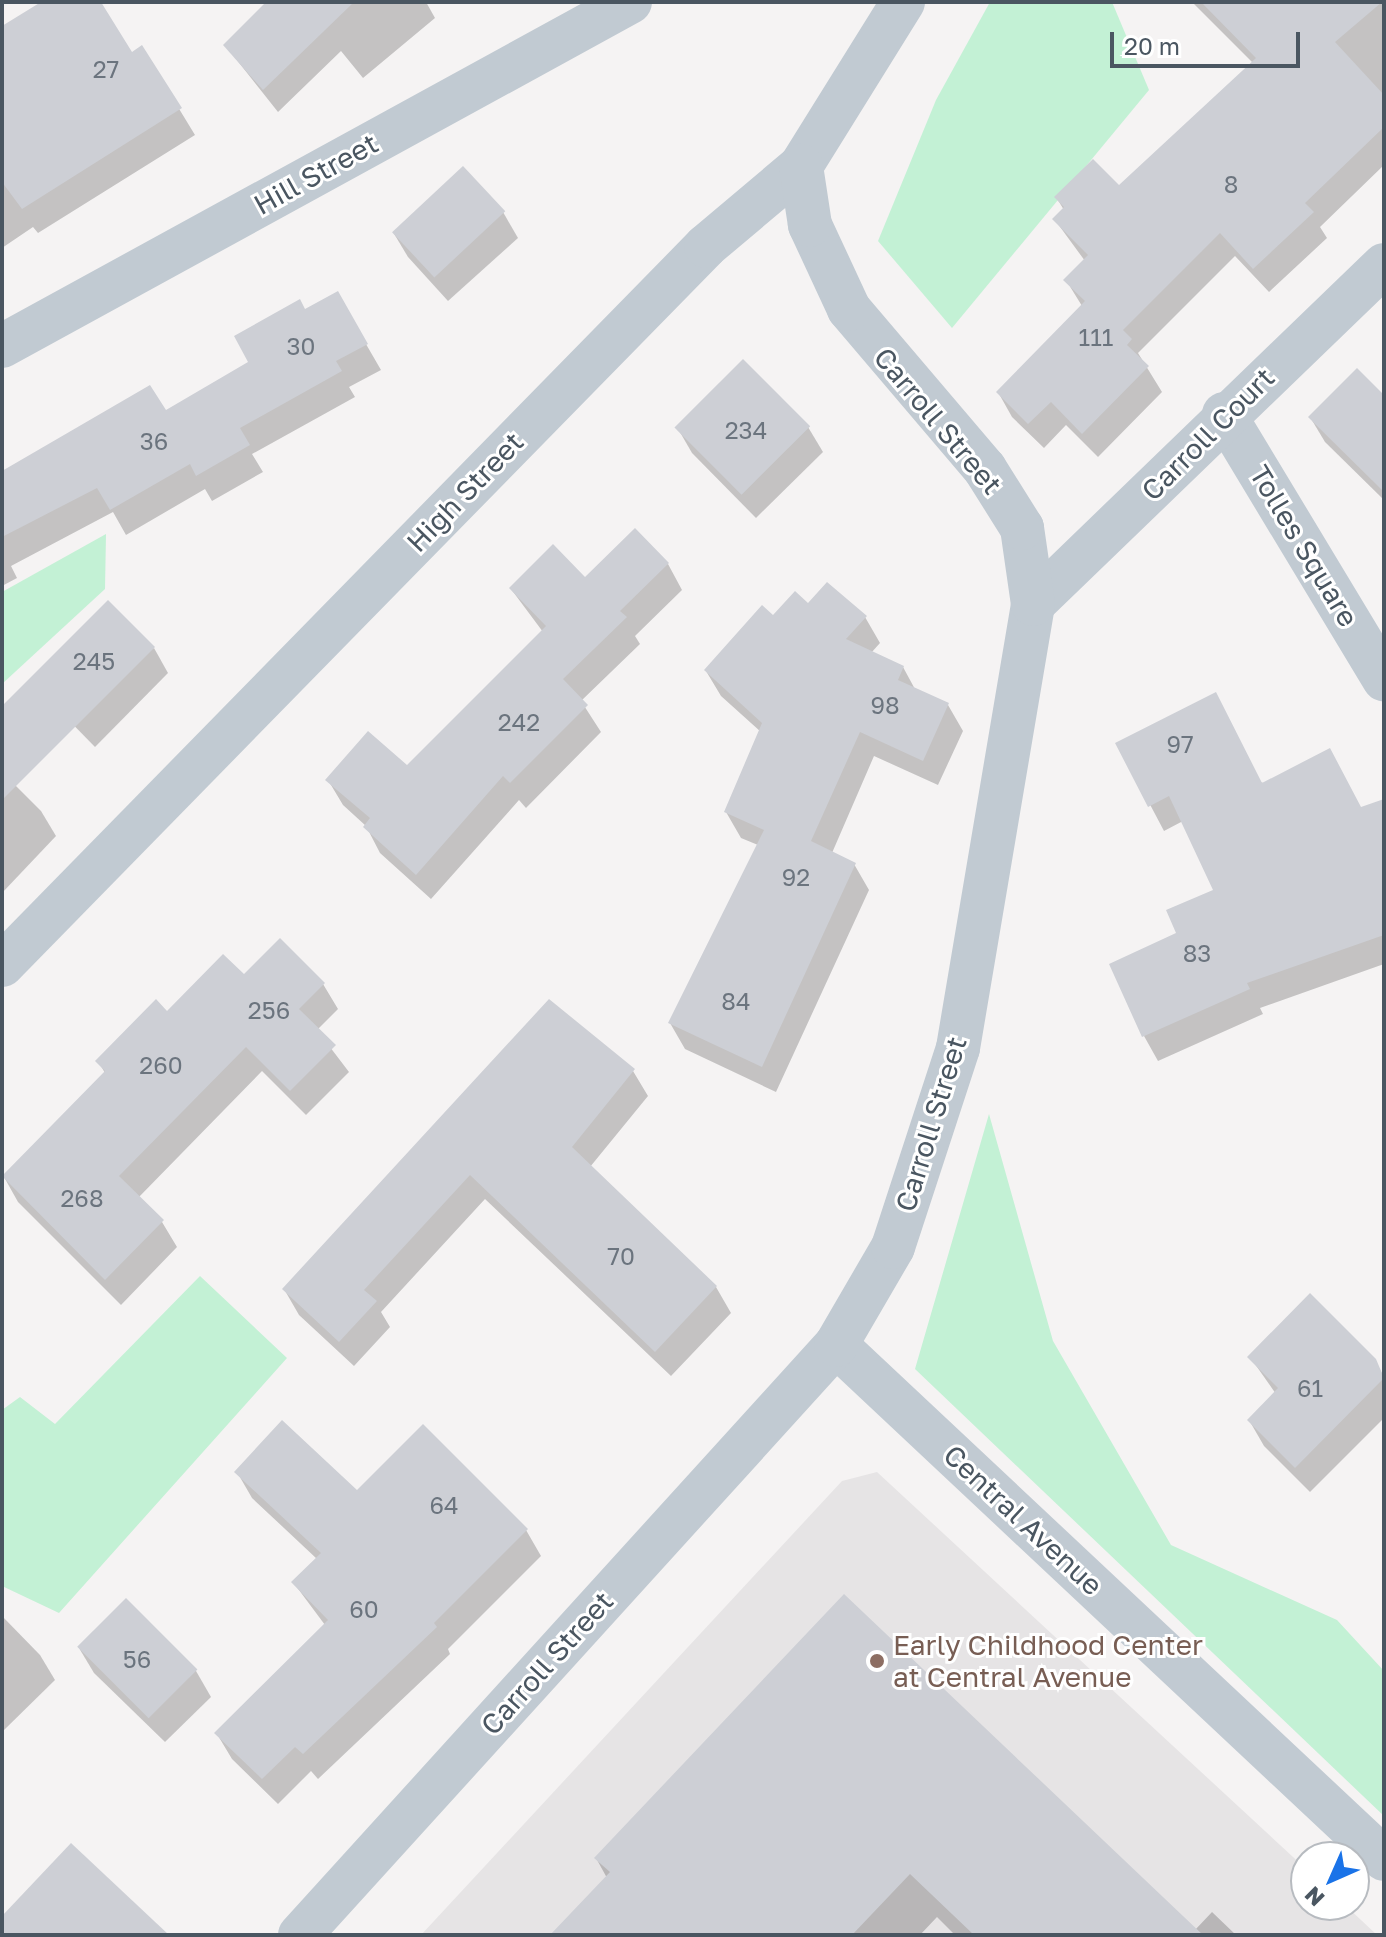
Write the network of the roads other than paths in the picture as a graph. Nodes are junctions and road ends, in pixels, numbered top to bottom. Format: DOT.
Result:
graph roads {
  1 [pos="630,2"];
  2 [pos="903,2"];
  3 [pos="801,166"];
  4 [pos="1384,265"];
  5 [pos="2,346"];
  6 [pos="1224,414"];
  7 [pos="1033,604"];
  8 [pos="1384,679"];
  9 [pos="2,965"];
  10 [pos="836,1345"];
  11 [pos="1384,1859"];
  12 [pos="300,1935"];
  1 -- 5 [label="street, Hill Street"];
  2 -- 3 [label="street, High Street"];
  3 -- 7 [label="street, Carroll Street"];
  3 -- 9 [label="street, High Street"];
  4 -- 6 [label="street, Carroll Court"];
  6 -- 7 [label="street, Carroll Court"];
  6 -- 8 [label="street, Tolles Square"];
  7 -- 10 [label="street, Carroll Street"];
  10 -- 11 [label="street, Central Avenue"];
  10 -- 12 [label="street, Carroll Street"];
}
